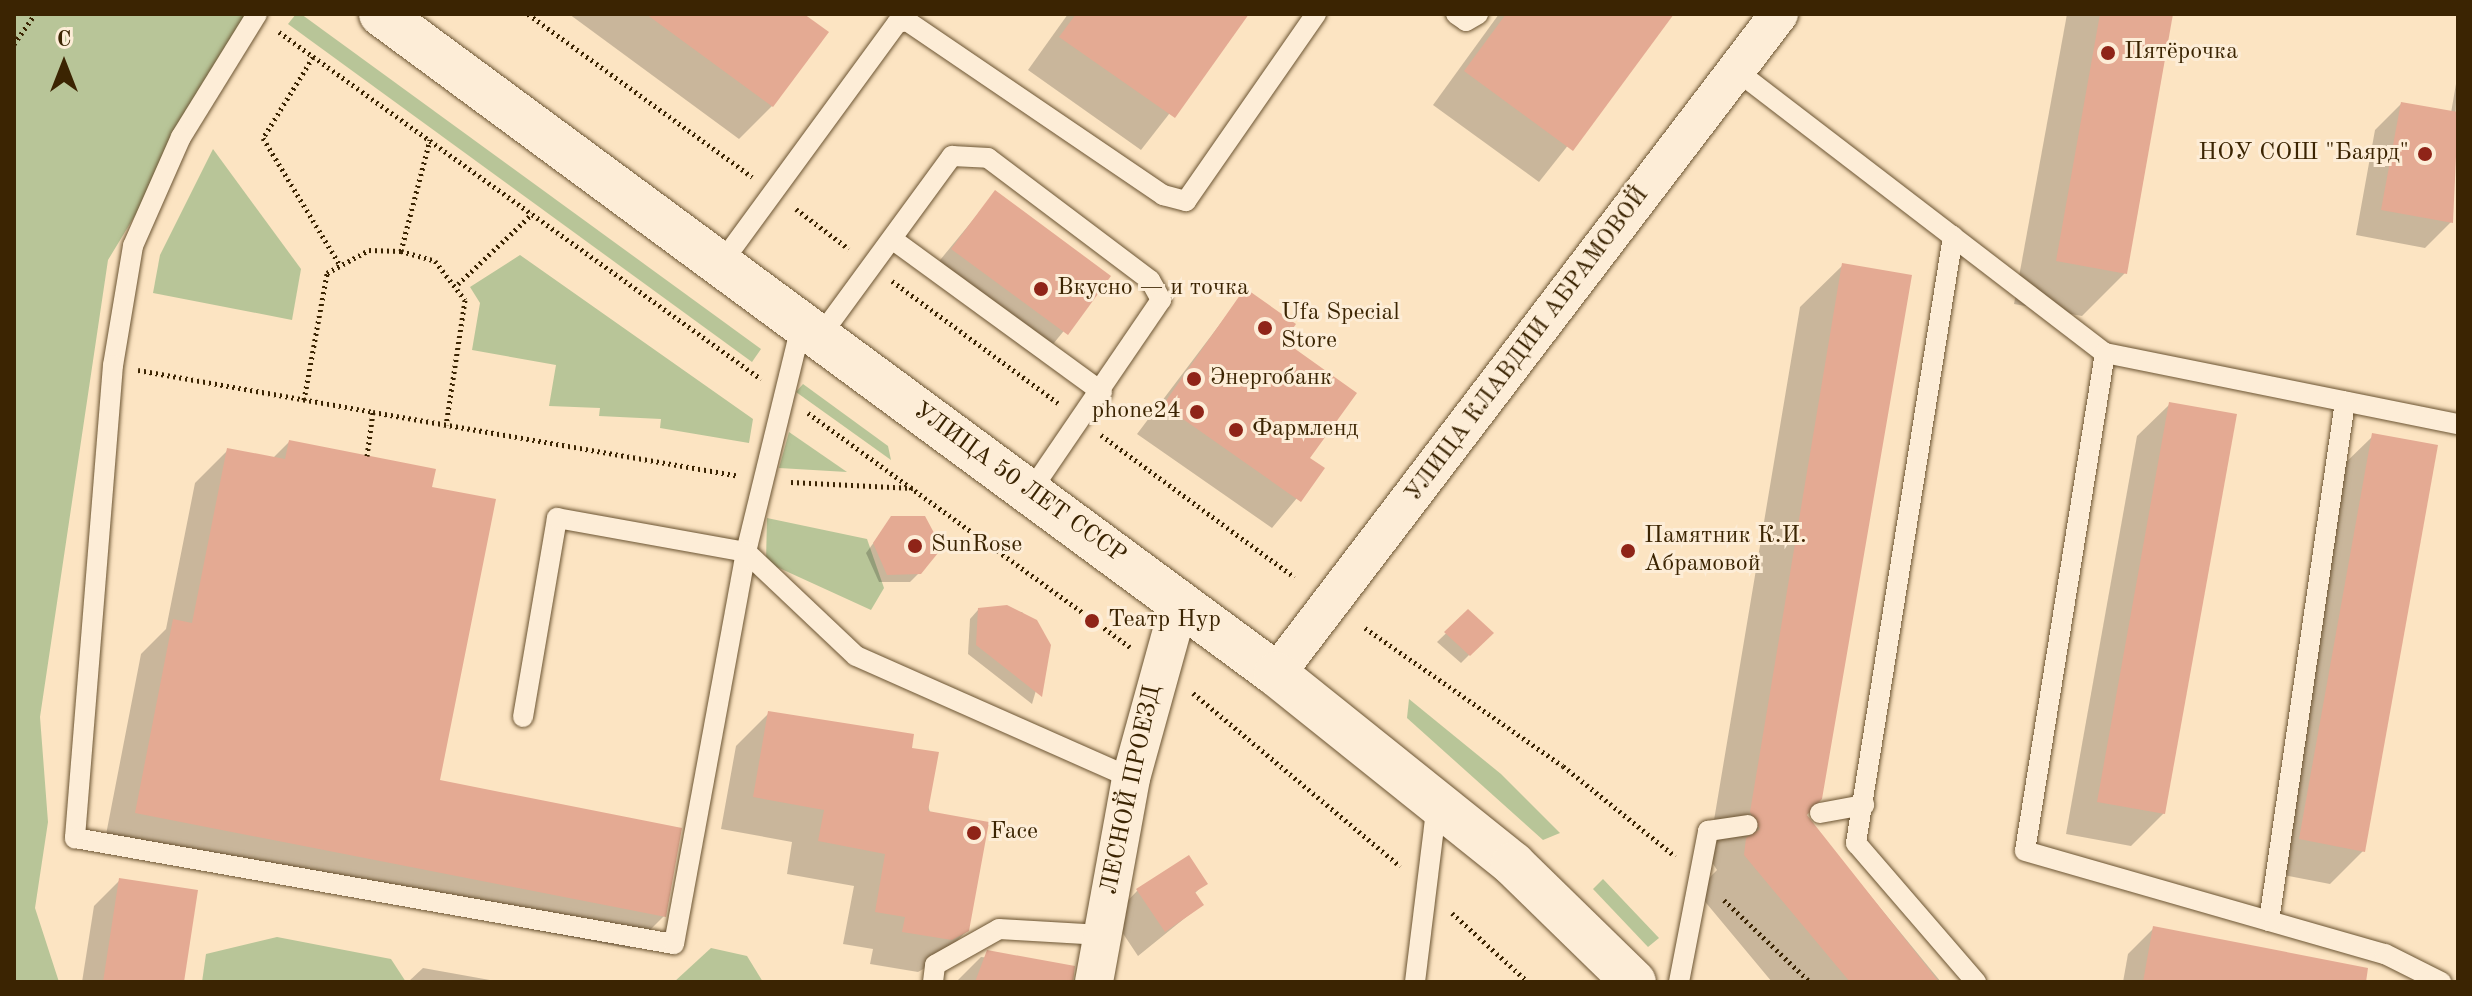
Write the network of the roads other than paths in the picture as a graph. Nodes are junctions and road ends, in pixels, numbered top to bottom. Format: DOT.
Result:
graph roads {
  1 [pos="381,14"];
  2 [pos="1316,14"];
  3 [pos="1456,14"];
  4 [pos="1478,14"];
  5 [pos="1779,14"];
  6 [pos="257,15"];
  7 [pos="1737,71"];
  8 [pos="1953,236"];
  9 [pos="892,239"];
  10 [pos="720,265"];
  11 [pos="810,333"];
  12 [pos="2105,353"];
  13 [pos="1102,392"];
  14 [pos="2345,402"];
  15 [pos="2458,424"];
  16 [pos="1030,492"];
  17 [pos="746,552"];
  18 [pos="1180,601"];
  19 [pos="1276,674"];
  20 [pos="523,717"];
  21 [pos="1131,778"];
  22 [pos="1438,800"];
  23 [pos="1864,805"];
  24 [pos="1820,813"];
  25 [pos="1748,825"];
  26 [pos="2269,921"];
  27 [pos="1102,935"];
  28 [pos="2433,980"];
  29 [pos="933,982"];
  30 [pos="1094,982"];
  31 [pos="1415,982"];
  32 [pos="1634,982"];
  33 [pos="1679,982"];
  34 [pos="1976,982"];
  1 -- 10 [label="main road, УЛИЦА 50 ЛЕТ СССР"];
  2 -- 10 [label="lane"];
  3 -- 4 [label="lane"];
  5 -- 7 [label="street, УЛИЦА КЛАВДИИ АБРАМОВОЙ"];
  6 -- 17 [label="lane"];
  7 -- 8 [label="lane"];
  7 -- 19 [label="street, УЛИЦА КЛАВДИИ АБРАМОВОЙ"];
  8 -- 12 [label="lane"];
  8 -- 23 [label="lane"];
  9 -- 11 [label="lane"];
  9 -- 13 [label="lane"];
  9 -- 13 [label="lane"];
  10 -- 11 [label="main road, УЛИЦА 50 ЛЕТ СССР"];
  11 -- 16 [label="main road, УЛИЦА 50 ЛЕТ СССР"];
  11 -- 17 [label="lane"];
  12 -- 14 [label="lane"];
  12 -- 26 [label="lane"];
  13 -- 16 [label="lane"];
  14 -- 15 [label="lane"];
  14 -- 26 [label="lane"];
  16 -- 18 [label="main road, УЛИЦА 50 ЛЕТ СССР"];
  17 -- 20 [label="lane"];
  17 -- 21 [label="lane"];
  18 -- 19 [label="main road, УЛИЦА 50 ЛЕТ СССР"];
  18 -- 21 [label="street, ЛЕСНОЙ ПРОЕЗД"];
  19 -- 22 [label="main road, УЛИЦА 50 ЛЕТ СССР"];
  21 -- 27 [label="street, ЛЕСНОЙ ПРОЕЗД"];
  22 -- 31 [label="lane"];
  22 -- 32 [label="main road, УЛИЦА 50 ЛЕТ СССР"];
  23 -- 24 [label="lane"];
  23 -- 34 [label="lane"];
  25 -- 33 [label="lane"];
  26 -- 28 [label="lane"];
  27 -- 29 [label="lane"];
  27 -- 30 [label="street, ЛЕСНОЙ ПРОЕЗД"];
}
